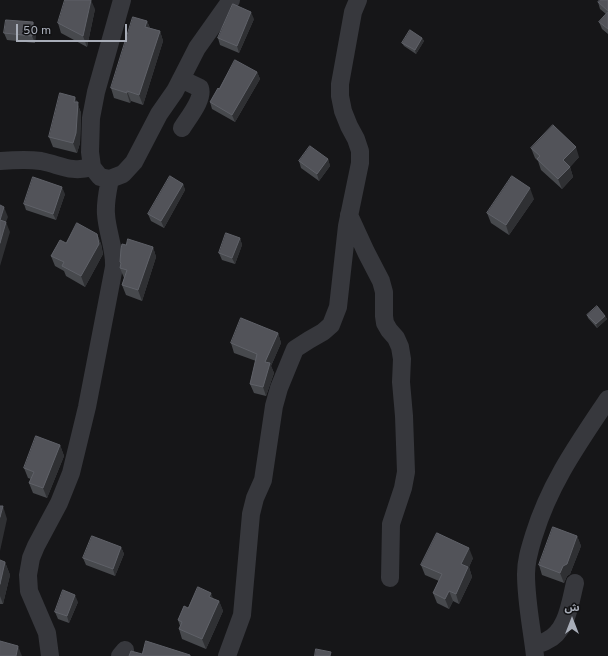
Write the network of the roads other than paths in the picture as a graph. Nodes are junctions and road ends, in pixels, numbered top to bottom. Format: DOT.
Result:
graph roads {
  1 [pos="122,0"];
  2 [pos="358,0"];
  3 [pos="230,1"];
  4 [pos="181,80"];
  5 [pos="182,128"];
  6 [pos="0,161"];
  7 [pos="92,167"];
  8 [pos="110,179"];
  9 [pos="349,214"];
  10 [pos="608,399"];
  11 [pos="390,578"];
  12 [pos="575,583"];
  13 [pos="535,650"];
  14 [pos="50,656"];
  15 [pos="227,656"];
  1 -- 7 [label="street"];
  2 -- 9 [label="street"];
  3 -- 4 [label="street"];
  4 -- 5 [label="street"];
  4 -- 8 [label="street"];
  6 -- 7 [label="street"];
  7 -- 8 [label="street"];
  8 -- 14 [label="street"];
  9 -- 11 [label="street"];
  9 -- 15 [label="street"];
  10 -- 13 [label="street"];
  12 -- 13 [label="street"];
}
